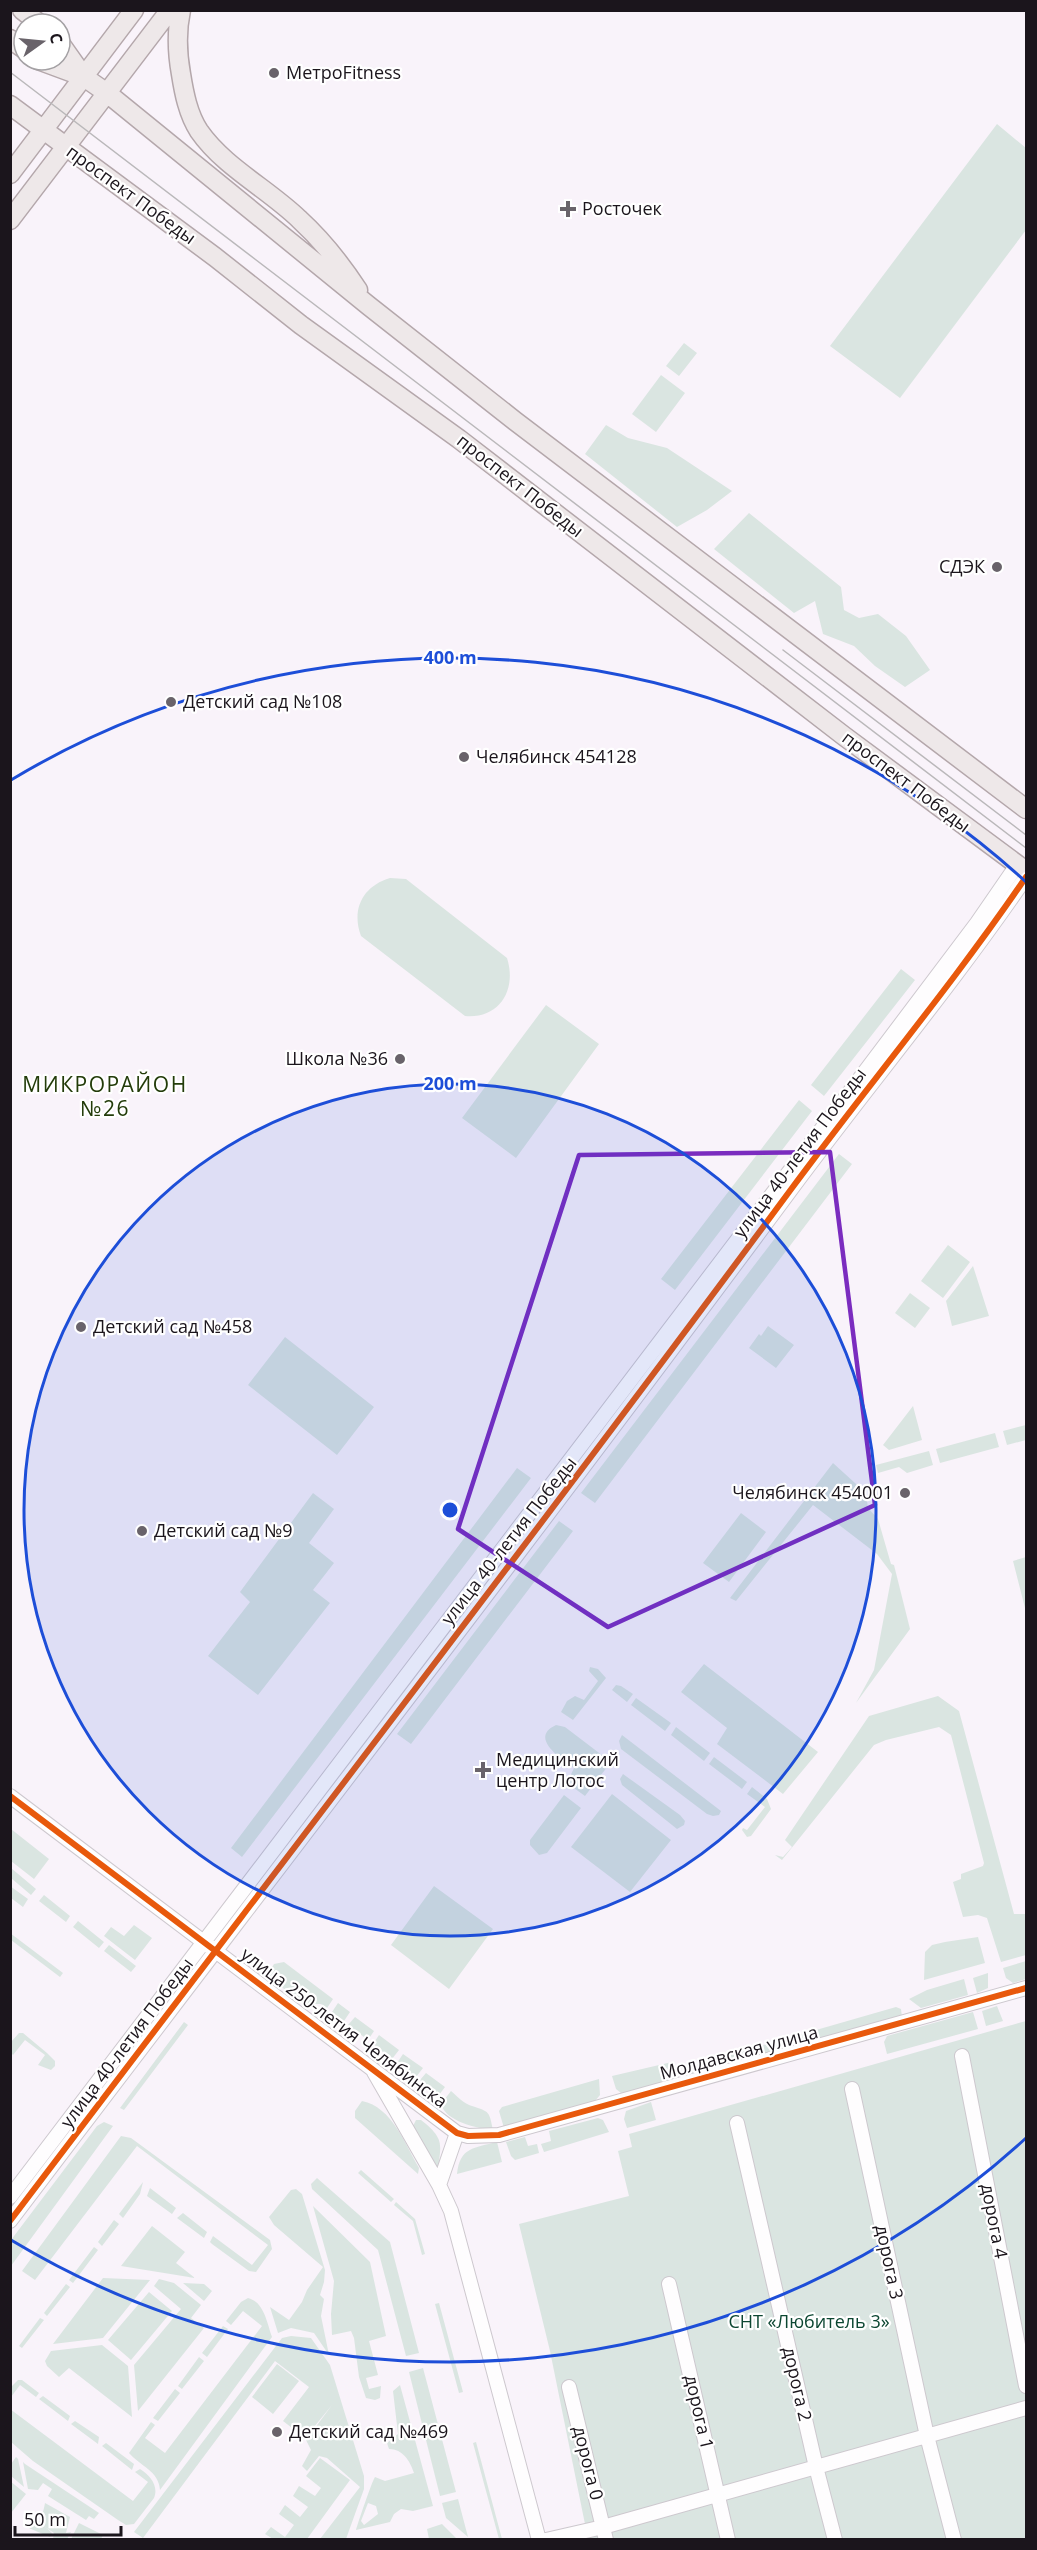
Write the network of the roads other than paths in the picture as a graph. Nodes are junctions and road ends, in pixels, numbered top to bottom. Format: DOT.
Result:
graph roads {
  1 [pos="134,10"];
  2 [pos="170,10"];
  3 [pos="181,10"];
  4 [pos="72,60"];
  5 [pos="71,72"];
  6 [pos="84,77"];
  7 [pos="107,93"];
  8 [pos="10,105"];
  9 [pos="43,131"];
  10 [pos="66,147"];
  11 [pos="10,174"];
  12 [pos="10,220"];
  13 [pos="369,306"];
  14 [pos="1026,809"];
  15 [pos="1024,867"];
  16 [pos="836,1120"];
  17 [pos="573,1458"];
  18 [pos="585,1467"];
  19 [pos="551,1487"];
  20 [pos="563,1496"];
  21 [pos="369,1736"];
  22 [pos="10,1796"];
  23 [pos="204,1940"];
  24 [pos="216,1950"];
  25 [pos="1026,1988"];
  26 [pos="962,2056"];
  27 [pos="370,2066"];
  28 [pos="852,2089"];
  29 [pos="737,2123"];
  30 [pos="457,2133"];
  31 [pos="439,2185"];
  32 [pos="10,2197"];
  33 [pos="10,2221"];
  34 [pos="669,2284"];
  35 [pos="1026,2386"];
  36 [pos="569,2387"];
  37 [pos="1026,2408"];
  38 [pos="927,2436"];
  39 [pos="816,2467"];
  40 [pos="718,2494"];
  41 [pos="605,2533"];
  42 [pos="538,2540"];
  43 [pos="546,2540"];
  44 [pos="728,2540"];
  45 [pos="835,2540"];
  46 [pos="954,2540"];
  1 -- 6 [label="main road"];
  2 -- 7 [label="main road"];
  3 -- 13 [label="main road"];
  4 -- 6 [label="main road"];
  5 -- 6 [label="main road"];
  6 -- 7 [label="main road"];
  6 -- 9 [label="main road"];
  7 -- 10 [label="main road"];
  7 -- 13 [label="main road"];
  8 -- 9 [label="main road, проспект Победы"];
  9 -- 10 [label="main road, проспект Победы"];
  9 -- 11 [label="main road"];
  10 -- 12 [label="main road"];
  10 -- 15 [label="main road, проспект Победы"];
  13 -- 14 [label="main road"];
  15 -- 16 [label="street, улица 40-летия Победы"];
  16 -- 17 [label="street, улица 40-летия Победы"];
  16 -- 18 [label="street, улица 40-летия Победы"];
  17 -- 18 [label="street"];
  17 -- 19 [label="street, улица 40-летия Победы"];
  18 -- 20 [label="street, улица 40-летия Победы"];
  19 -- 20 [label="street"];
  19 -- 21 [label="street, улица 40-летия Победы"];
  20 -- 21 [label="street, улица 40-летия Победы"];
  21 -- 23 [label="street, улица 40-летия Победы"];
  21 -- 24 [label="street, улица 40-летия Победы"];
  22 -- 23 [label="street, улица 250-летия Челябинска"];
  23 -- 24 [label="street, улица 250-летия Челябинска"];
  23 -- 32 [label="street, улица 40-летия Победы"];
  24 -- 27 [label="street, улица 250-летия Челябинска"];
  24 -- 33 [label="street, улица 40-летия Победы"];
  25 -- 30 [label="street, Молдавская улица"];
  26 -- 35 [label="street, дорога 4"];
  27 -- 30 [label="street, улица 250-летия Челябинска"];
  27 -- 31 [label="street, улица 250-летия Челябинска"];
  28 -- 38 [label="street, дорога 3"];
  29 -- 39 [label="street, дорога 2"];
  30 -- 31 [label="street"];
  31 -- 42 [label="street, улица 250-летия Челябинска"];
  34 -- 40 [label="street, дорога 1"];
  36 -- 41 [label="street, дорога 0"];
  37 -- 38 [label="street"];
  38 -- 39 [label="street"];
  38 -- 46 [label="street, дорога 3"];
  39 -- 40 [label="street"];
  39 -- 45 [label="street, дорога 2"];
  40 -- 41 [label="street"];
  40 -- 44 [label="street, дорога 1"];
  41 -- 43 [label="street"];
}
